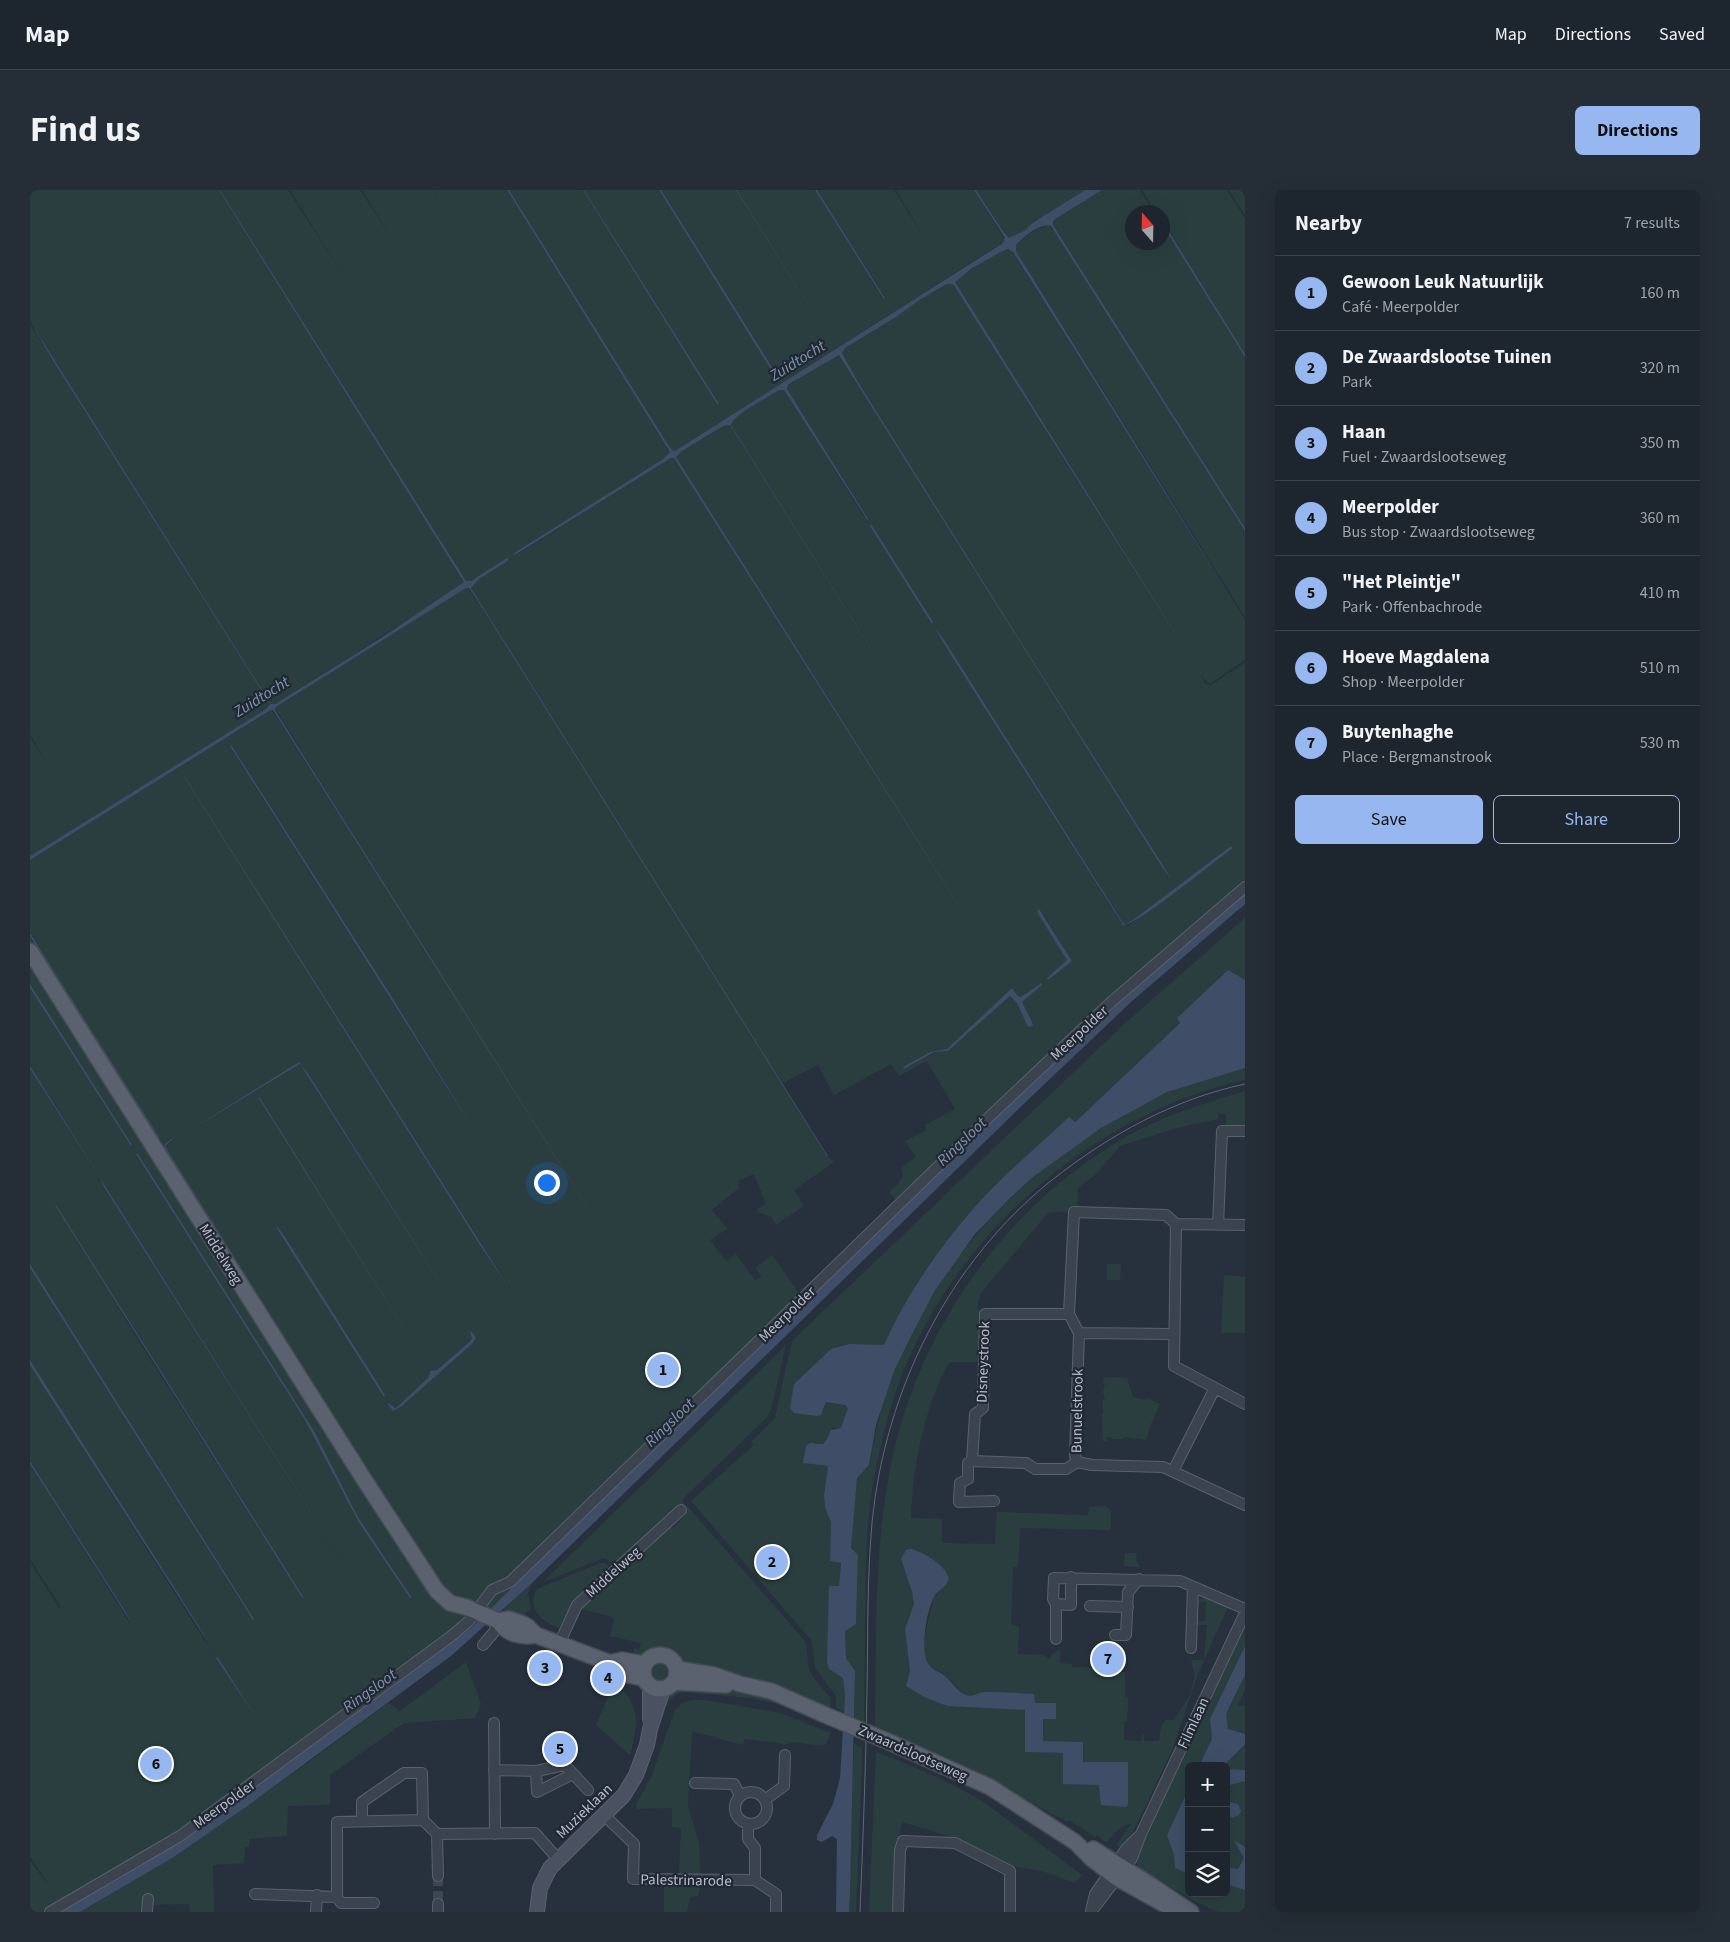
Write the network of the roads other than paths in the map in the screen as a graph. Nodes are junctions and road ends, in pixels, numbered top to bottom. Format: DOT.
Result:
graph roads {
  1 [pos="1245,887"];
  2 [pos="30,951"];
  3 [pos="1245,1131"];
  4 [pos="1176,1224"];
  5 [pos="1218,1225"];
  6 [pos="1245,1225"];
  7 [pos="1069,1314"];
  8 [pos="1079,1333"];
  9 [pos="1174,1334"];
  10 [pos="1215,1388"];
  11 [pos="1245,1404"];
  12 [pos="972,1461"];
  13 [pos="1077,1462"];
  14 [pos="1173,1471"];
  15 [pos="994,1502"];
  16 [pos="1245,1505"];
  17 [pos="681,1510"];
  18 [pos="1072,1578"];
  19 [pos="1139,1579"];
  20 [pos="1193,1587"];
  21 [pos="1056,1604"];
  22 [pos="1090,1606"];
  23 [pos="1128,1607"];
  24 [pos="1245,1611"];
  25 [pos="484,1615"];
  26 [pos="1115,1635"];
  27 [pos="1056,1639"];
  28 [pos="559,1644"];
  29 [pos="483,1645"];
  30 [pos="1191,1648"];
  31 [pos="659,1678"];
  32 [pos="494,1722"];
  33 [pos="785,1755"];
  34 [pos="494,1770"];
  35 [pos="536,1770"];
  36 [pos="573,1774"];
  37 [pos="695,1783"];
  38 [pos="588,1790"];
  39 [pos="740,1796"];
  40 [pos="766,1799"];
  41 [pos="605,1816"];
  42 [pos="423,1820"];
  43 [pos="362,1821"];
  44 [pos="748,1824"];
  45 [pos="437,1834"];
  46 [pos="495,1834"];
  47 [pos="558,1859"];
  48 [pos="1117,1871"];
  49 [pos="438,1876"];
  50 [pos="755,1880"];
  51 [pos="255,1894"];
  52 [pos="317,1895"];
  53 [pos="337,1897"];
  54 [pos="148,1899"];
  55 [pos="374,1903"];
  56 [pos="50,1912"];
  57 [pos="147,1912"];
  58 [pos="316,1912"];
  59 [pos="536,1912"];
  60 [pos="776,1912"];
  61 [pos="898,1912"];
  62 [pos="1010,1912"];
  63 [pos="1091,1912"];
  64 [pos="1178,1912"];
  65 [pos="1191,1912"];
  1 -- 25 [label="street, Meerpolder"];
  2 -- 25 [label="main road, Middelweg"];
  3 -- 5 [label="street"];
  4 -- 5 [label="street"];
  4 -- 7 [label="street"];
  4 -- 9 [label="street"];
  5 -- 6 [label="street"];
  7 -- 8 [label="street, Bunuelstrook"];
  7 -- 12 [label="street, Disneystrook"];
  8 -- 9 [label="street"];
  8 -- 13 [label="street, Bunuelstrook"];
  9 -- 10 [label="street"];
  10 -- 11 [label="street"];
  10 -- 14 [label="street"];
  12 -- 13 [label="street"];
  12 -- 15 [label="street, Disneystrook"];
  13 -- 14 [label="street, Bunuelstrook"];
  14 -- 16 [label="street, Bunuelstrook"];
  17 -- 28 [label="street, Middelweg"];
  18 -- 19 [label="street"];
  18 -- 21 [label="street"];
  18 -- 21 [label="street"];
  19 -- 20 [label="street"];
  19 -- 23 [label="street"];
  20 -- 24 [label="street"];
  20 -- 30 [label="street"];
  21 -- 27 [label="street"];
  22 -- 23 [label="street"];
  23 -- 26 [label="street"];
  24 -- 48 [label="street, Filmlaan"];
  25 -- 28 [label="main road, Zwaardslootseweg"];
  25 -- 29 [label="street, Meerpolder"];
  25 -- 56 [label="street, Meerpolder"];
  28 -- 31 [label="main road, Zwaardslootseweg"];
  31 -- 41 [label="street, Muzieklaan"];
  31 -- 48 [label="main road, Zwaardslootseweg, bridge"];
  32 -- 34 [label="street"];
  33 -- 40 [label="street"];
  34 -- 35 [label="street"];
  34 -- 46 [label="street"];
  35 -- 36 [label="street"];
  35 -- 36 [label="street"];
  36 -- 38 [label="street"];
  37 -- 39 [label="street"];
  39 -- 40 [label="street"];
  39 -- 44 [label="street"];
  40 -- 44 [label="street"];
  41 -- 47 [label="street, Muzieklaan"];
  41 -- 50 [label="street, Palestrinarode"];
  42 -- 43 [label="street"];
  42 -- 43 [label="street"];
  42 -- 45 [label="street"];
  43 -- 53 [label="street"];
  44 -- 50 [label="street"];
  45 -- 46 [label="street"];
  45 -- 49 [label="street"];
  46 -- 47 [label="street"];
  47 -- 59 [label="street, Muzieklaan"];
  48 -- 63 [label="street, Filmlaan"];
  48 -- 64 [label="main road, Zwaardslootseweg"];
  48 -- 65 [label="main road, Zwaardslootseweg"];
  50 -- 60 [label="street"];
  51 -- 52 [label="street"];
  52 -- 53 [label="street"];
  52 -- 58 [label="street"];
  53 -- 55 [label="street"];
  54 -- 57 [label="street"];
  61 -- 62 [label="street"];
}
